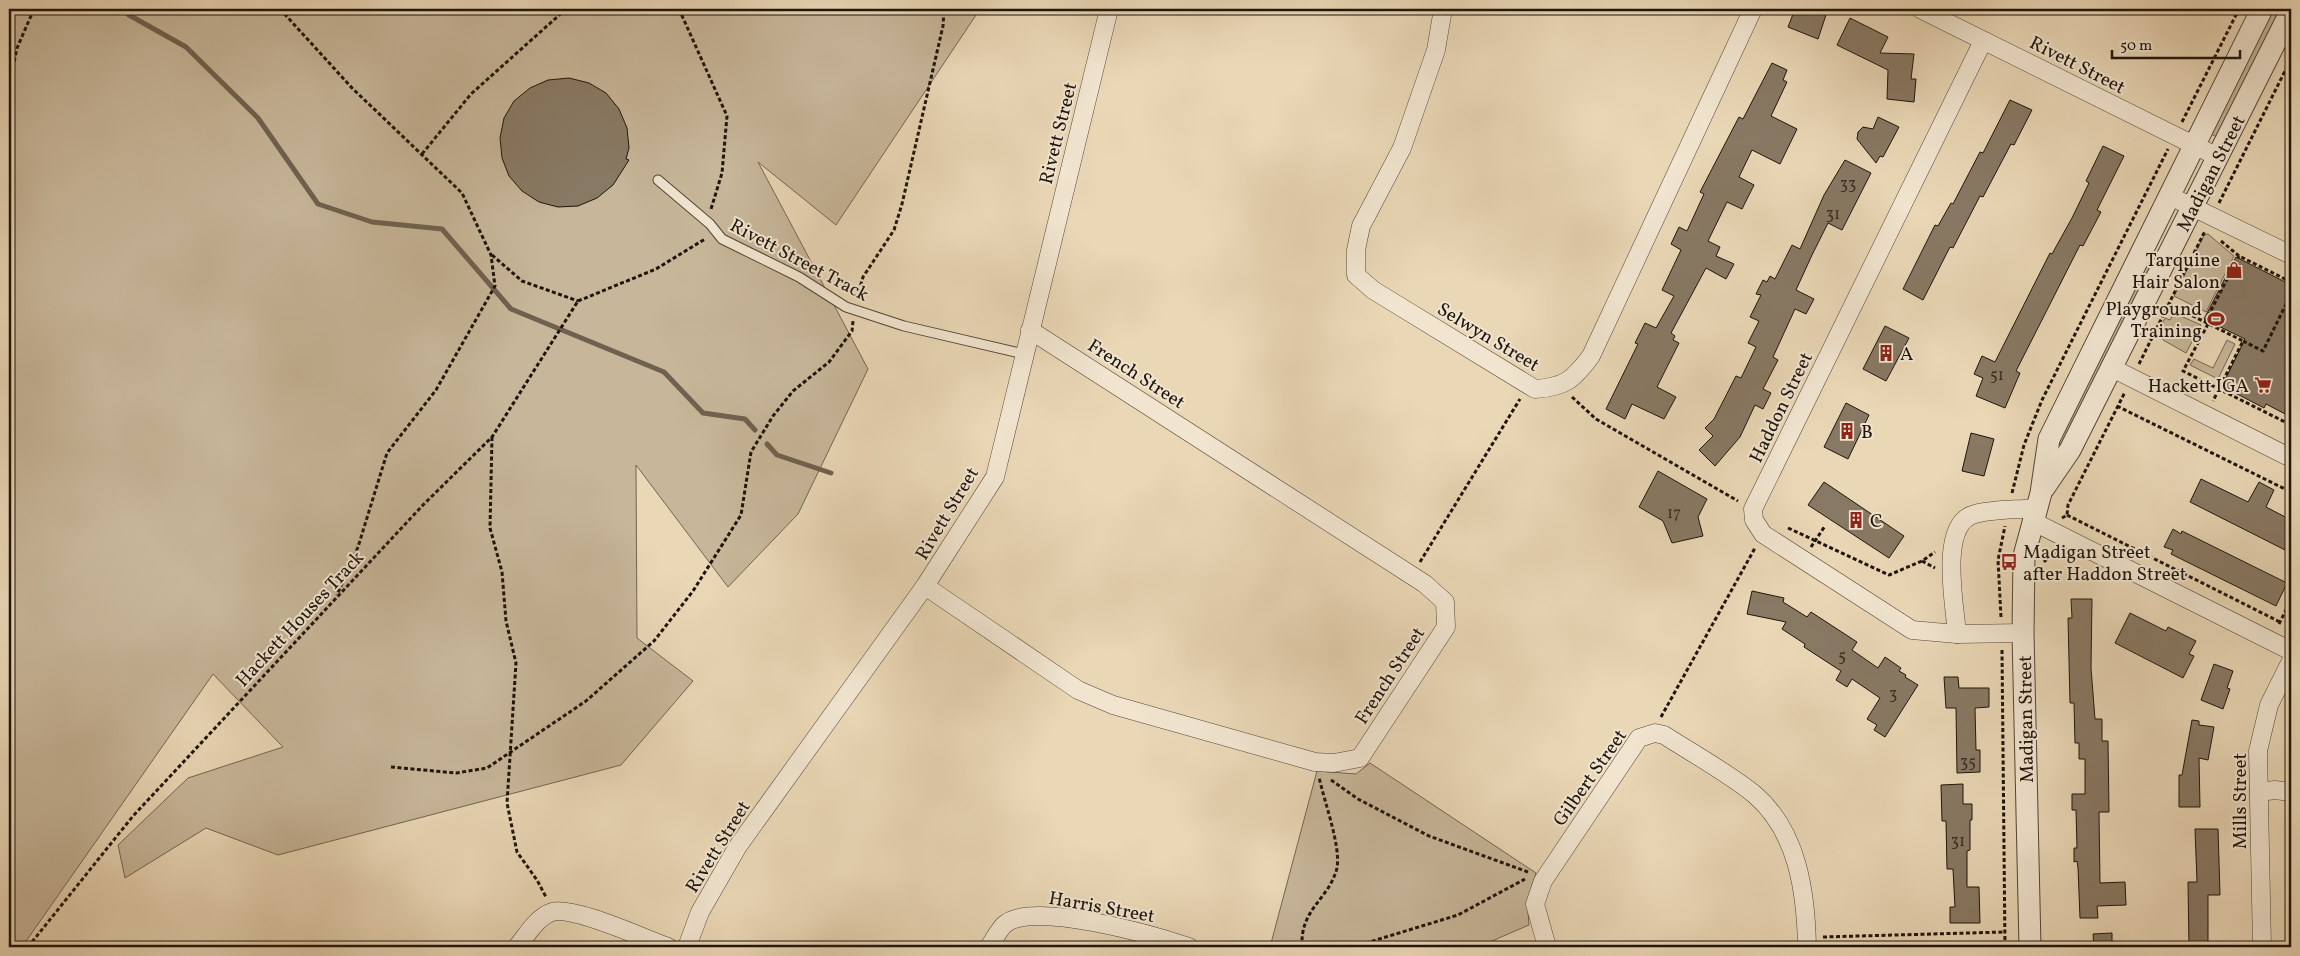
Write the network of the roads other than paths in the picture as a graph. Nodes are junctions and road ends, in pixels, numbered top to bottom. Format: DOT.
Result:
graph roads {
  1 [pos="1109,9"];
  2 [pos="1443,9"];
  3 [pos="1754,9"];
  4 [pos="1920,9"];
  5 [pos="2262,9"];
  6 [pos="2291,11"];
  7 [pos="1983,41"];
  8 [pos="2194,146"];
  9 [pos="2218,157"];
  10 [pos="658,180"];
  11 [pos="2170,196"];
  12 [pos="2193,206"];
  13 [pos="2291,255"];
  14 [pos="1030,330"];
  15 [pos="1024,354"];
  16 [pos="2112,368"];
  17 [pos="2291,458"];
  18 [pos="2036,507"];
  19 [pos="926,586"];
  20 [pos="2012,633"];
  21 [pos="1957,634"];
  22 [pos="2291,651"];
  23 [pos="2291,661"];
  24 [pos="2259,792"];
  25 [pos="2291,792"];
  26 [pos="1807,942"];
  27 [pos="517,947"];
  28 [pos="668,947"];
  29 [pos="686,947"];
  30 [pos="989,947"];
  31 [pos="1189,947"];
  32 [pos="1547,947"];
  33 [pos="2030,947"];
  34 [pos="2262,947"];
  1 -- 14 [label="street, Rivett Street"];
  2 -- 3 [label="street, Selwyn Street"];
  4 -- 7 [label="street, Rivett Street"];
  5 -- 8 [label="street, Madigan Street"];
  6 -- 9 [label="street, Madigan Street"];
  7 -- 8 [label="street, Rivett Street"];
  7 -- 21 [label="street, Haddon Street"];
  8 -- 9 [label="street, Rivett Street"];
  8 -- 11 [label="street, Madigan Street"];
  9 -- 12 [label="street, Madigan Street"];
  10 -- 15 [label="lane, Rivett Street Track"];
  11 -- 12 [label="street"];
  11 -- 18 [label="street, Madigan Street"];
  12 -- 13 [label="street"];
  12 -- 16 [label="street, Madigan Street"];
  14 -- 15 [label="street, Rivett Street"];
  14 -- 19 [label="street, French Street"];
  15 -- 19 [label="street, Rivett Street"];
  16 -- 17 [label="street"];
  16 -- 18 [label="street, Madigan Street"];
  18 -- 20 [label="street, Madigan Street"];
  18 -- 21 [label="street"];
  18 -- 22 [label="street"];
  19 -- 29 [label="street, Rivett Street"];
  20 -- 21 [label="street"];
  20 -- 33 [label="street, Madigan Street"];
  23 -- 24 [label="street, Mills Street"];
  24 -- 25 [label="street"];
  24 -- 34 [label="street, Mills Street"];
  26 -- 32 [label="street, Gilbert Street"];
  27 -- 28 [label="street"];
  30 -- 31 [label="street, Harris Street"];
}
